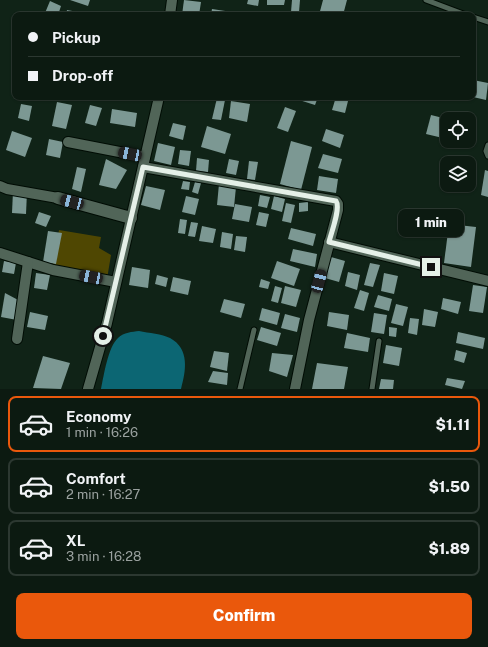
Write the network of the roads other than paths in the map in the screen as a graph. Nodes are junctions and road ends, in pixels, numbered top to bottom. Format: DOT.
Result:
graph roads {
  1 [pos="172,0"];
  2 [pos="426,0"];
  3 [pos="170,12"];
  4 [pos="458,12"];
  5 [pos="476,18"];
  6 [pos="488,22"];
  7 [pos="158,100"];
  8 [pos="68,142"];
  9 [pos="488,146"];
  10 [pos="488,156"];
  11 [pos="145,157"];
  12 [pos="143,167"];
  13 [pos="0,186"];
  14 [pos="58,198"];
  15 [pos="131,218"];
  16 [pos="329,242"];
  17 [pos="0,253"];
  18 [pos="28,262"];
  19 [pos="488,280"];
  20 [pos="116,282"];
  21 [pos="254,330"];
  22 [pos="17,339"];
  23 [pos="379,341"];
  24 [pos="88,389"];
  25 [pos="240,389"];
  26 [pos="295,389"];
  27 [pos="372,389"];
  1 -- 3 [label="street"];
  2 -- 4 [label="lane"];
  5 -- 6 [label="lane"];
  7 -- 11 [label="street"];
  8 -- 11 [label="street"];
  9 -- 10 [label="lane"];
  11 -- 12 [label="street"];
  12 -- 15 [label="street"];
  12 -- 16 [label="street"];
  13 -- 14 [label="street"];
  14 -- 15 [label="street"];
  15 -- 20 [label="street"];
  16 -- 19 [label="street"];
  16 -- 26 [label="street"];
  17 -- 18 [label="street"];
  18 -- 20 [label="street"];
  18 -- 22 [label="street"];
  20 -- 24 [label="street"];
  21 -- 25 [label="lane"];
  23 -- 27 [label="lane"];
}
